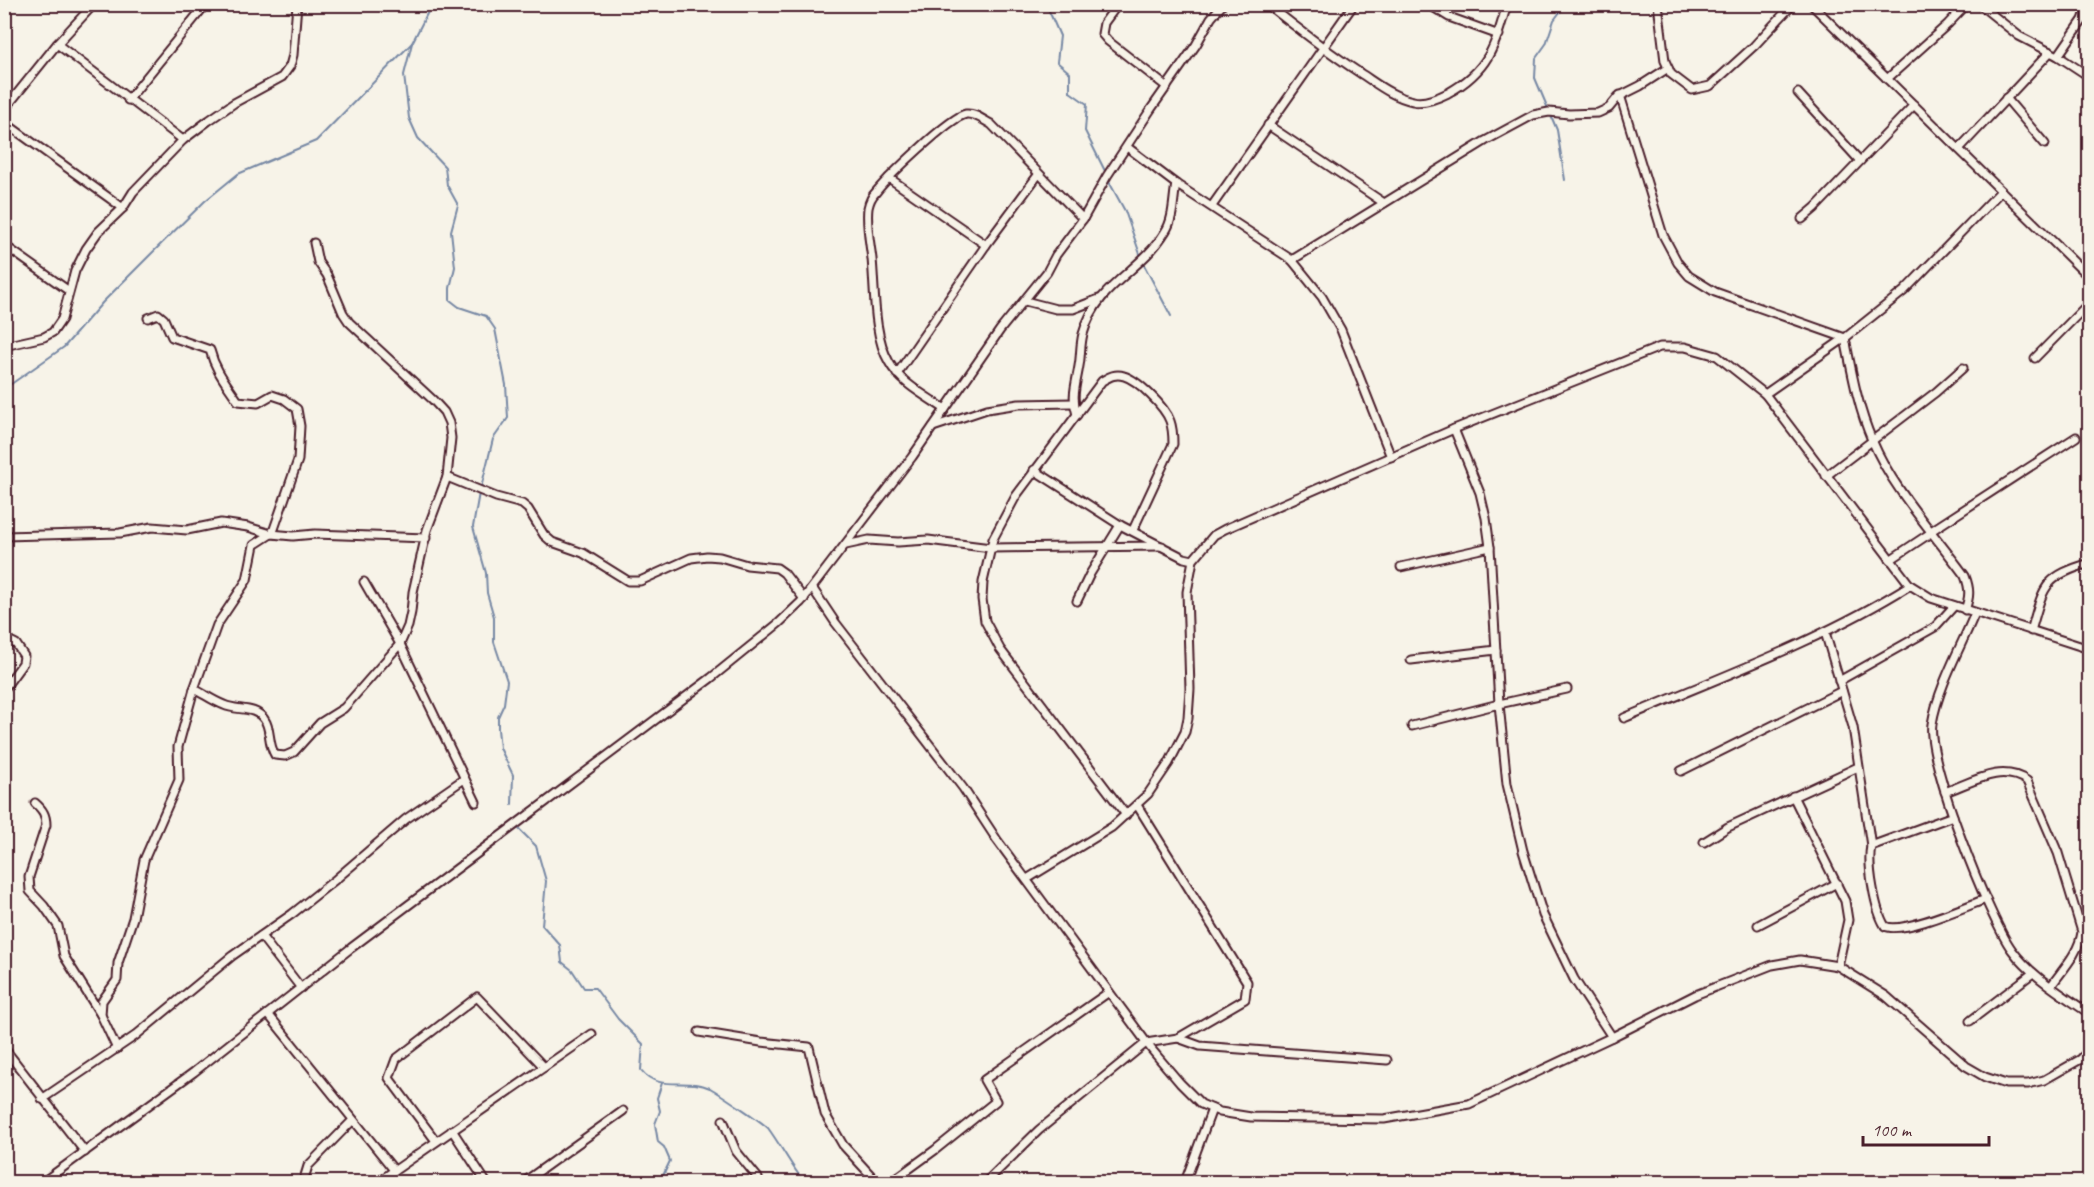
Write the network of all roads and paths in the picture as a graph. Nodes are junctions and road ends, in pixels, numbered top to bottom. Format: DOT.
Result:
graph roads {
  1 [pos="94,4"];
  2 [pos="206,4"];
  3 [pos="297,4"];
  4 [pos="1118,4"];
  5 [pos="1223,4"];
  6 [pos="1267,4"];
  7 [pos="1354,4"];
  8 [pos="1428,4"];
  9 [pos="1507,4"];
  10 [pos="1658,4"];
  11 [pos="1793,4"];
  12 [pos="1812,4"];
  13 [pos="1967,4"];
  14 [pos="1978,4"];
  15 [pos="2089,4"];
  16 [pos="1498,35"];
  17 [pos="57,44"];
  18 [pos="1324,49"];
  19 [pos="2049,52"];
  20 [pos="2058,56"];
  21 [pos="1668,68"];
  22 [pos="2090,76"];
  23 [pos="1887,79"];
  24 [pos="1167,87"];
  25 [pos="1798,93"];
  26 [pos="1620,95"];
  27 [pos="2006,98"];
  28 [pos="128,100"];
  29 [pos="1914,105"];
  30 [pos="4,110"];
  31 [pos="4,122"];
  32 [pos="1268,125"];
  33 [pos="183,140"];
  34 [pos="2045,144"];
  35 [pos="1127,147"];
  36 [pos="1959,149"];
  37 [pos="1860,162"];
  38 [pos="1038,175"];
  39 [pos="889,178"];
  40 [pos="1176,184"];
  41 [pos="2001,191"];
  42 [pos="1384,203"];
  43 [pos="1212,206"];
  44 [pos="123,208"];
  45 [pos="1083,219"];
  46 [pos="1803,219"];
  47 [pos="314,243"];
  48 [pos="4,245"];
  49 [pos="986,245"];
  50 [pos="1292,260"];
  51 [pos="2088,273"];
  52 [pos="69,291"];
  53 [pos="1100,299"];
  54 [pos="1025,302"];
  55 [pos="2090,302"];
  56 [pos="148,318"];
  57 [pos="1845,338"];
  58 [pos="4,346"];
  59 [pos="2035,358"];
  60 [pos="1963,368"];
  61 [pos="897,374"];
  62 [pos="1765,394"];
  63 [pos="1073,403"];
  64 [pos="945,409"];
  65 [pos="1077,415"];
  66 [pos="933,427"];
  67 [pos="1454,429"];
  68 [pos="2076,437"];
  69 [pos="1871,440"];
  70 [pos="1391,457"];
  71 [pos="1034,470"];
  72 [pos="1826,476"];
  73 [pos="447,477"];
  74 [pos="1120,525"];
  75 [pos="1132,530"];
  76 [pos="1931,531"];
  77 [pos="271,534"];
  78 [pos="4,536"];
  79 [pos="426,538"];
  80 [pos="846,545"];
  81 [pos="1162,546"];
  82 [pos="1107,547"];
  83 [pos="1490,547"];
  84 [pos="991,548"];
  85 [pos="1193,560"];
  86 [pos="1890,560"];
  87 [pos="2090,563"];
  88 [pos="1401,567"];
  89 [pos="364,582"];
  90 [pos="1910,585"];
  91 [pos="813,590"];
  92 [pos="804,599"];
  93 [pos="1077,601"];
  94 [pos="1954,606"];
  95 [pos="1965,610"];
  96 [pos="1975,613"];
  97 [pos="2031,631"];
  98 [pos="1825,632"];
  99 [pos="4,638"];
  100 [pos="400,644"];
  101 [pos="1496,650"];
  102 [pos="2090,651"];
  103 [pos="1411,660"];
  104 [pos="1839,681"];
  105 [pos="4,689"];
  106 [pos="194,689"];
  107 [pos="1567,689"];
  108 [pos="1842,691"];
  109 [pos="1499,704"];
  110 [pos="1624,718"];
  111 [pos="1412,726"];
  112 [pos="1858,767"];
  113 [pos="1681,771"];
  114 [pos="464,779"];
  115 [pos="1945,792"];
  116 [pos="1793,796"];
  117 [pos="476,802"];
  118 [pos="35,803"];
  119 [pos="1137,805"];
  120 [pos="1125,815"];
  121 [pos="1953,816"];
  122 [pos="1704,842"];
  123 [pos="1871,846"];
  124 [pos="1027,879"];
  125 [pos="1837,883"];
  126 [pos="1986,899"];
  127 [pos="1758,925"];
  128 [pos="261,936"];
  129 [pos="1839,966"];
  130 [pos="2033,973"];
  131 [pos="2051,986"];
  132 [pos="301,988"];
  133 [pos="1109,992"];
  134 [pos="268,1014"];
  135 [pos="2090,1014"];
  136 [pos="101,1015"];
  137 [pos="1970,1021"];
  138 [pos="699,1032"];
  139 [pos="592,1034"];
  140 [pos="1178,1038"];
  141 [pos="1612,1038"];
  142 [pos="1146,1043"];
  143 [pos="4,1048"];
  144 [pos="117,1049"];
  145 [pos="2090,1049"];
  146 [pos="1387,1060"];
  147 [pos="544,1067"];
  148 [pos="42,1099"];
  149 [pos="1212,1109"];
  150 [pos="623,1111"];
  151 [pos="353,1120"];
  152 [pos="723,1120"];
  153 [pos="452,1130"];
  154 [pos="436,1141"];
  155 [pos="86,1152"];
  156 [pos="394,1170"];
  157 [pos="43,1182"];
  158 [pos="303,1182"];
  159 [pos="378,1182"];
  160 [pos="486,1182"];
  161 [pos="524,1182"];
  162 [pos="759,1182"];
  163 [pos="877,1182"];
  164 [pos="891,1182"];
  165 [pos="986,1182"];
  166 [pos="1185,1182"];
  1 -- 17 [label="street"];
  2 -- 28 [label="street"];
  3 -- 33 [label="street"];
  4 -- 24 [label="street"];
  5 -- 24 [label="street"];
  6 -- 18 [label="street"];
  7 -- 18 [label="street"];
  8 -- 16 [label="street"];
  9 -- 16 [label="street"];
  10 -- 21 [label="street"];
  11 -- 21 [label="street"];
  12 -- 23 [label="street"];
  13 -- 23 [label="street"];
  14 -- 19 [label="street"];
  15 -- 20 [label="street"];
  16 -- 18 [label="street"];
  17 -- 28 [label="street"];
  17 -- 30 [label="street"];
  18 -- 32 [label="street"];
  19 -- 20 [label="street"];
  19 -- 27 [label="street"];
  20 -- 22 [label="street"];
  21 -- 26 [label="street"];
  23 -- 29 [label="street"];
  24 -- 35 [label="street"];
  25 -- 37 [label="street"];
  26 -- 42 [label="street"];
  26 -- 57 [label="street"];
  27 -- 34 [label="street"];
  27 -- 36 [label="street"];
  28 -- 33 [label="street"];
  29 -- 36 [label="street"];
  29 -- 37 [label="street"];
  31 -- 44 [label="street"];
  32 -- 42 [label="street"];
  32 -- 43 [label="street"];
  33 -- 44 [label="street"];
  35 -- 40 [label="street"];
  35 -- 45 [label="street"];
  36 -- 41 [label="street"];
  37 -- 46 [label="street"];
  38 -- 39 [label="street"];
  38 -- 45 [label="street"];
  38 -- 49 [label="street"];
  39 -- 49 [label="street"];
  39 -- 61 [label="street"];
  40 -- 43 [label="street"];
  40 -- 53 [label="street"];
  41 -- 51 [label="street"];
  41 -- 57 [label="street"];
  42 -- 50 [label="street"];
  43 -- 50 [label="street"];
  44 -- 52 [label="street"];
  45 -- 54 [label="street"];
  47 -- 73 [label="street"];
  48 -- 52 [label="street"];
  49 -- 61 [label="street"];
  50 -- 70 [label="street"];
  52 -- 58 [label="street"];
  53 -- 54 [label="street"];
  53 -- 63 [label="street"];
  54 -- 64 [label="street"];
  55 -- 59 [label="street"];
  56 -- 77 [label="street"];
  57 -- 62 [label="street"];
  57 -- 69 [label="street"];
  60 -- 69 [label="street"];
  61 -- 64 [label="street"];
  62 -- 67 [label="street"];
  62 -- 72 [label="street"];
  63 -- 65 [label="street"];
  63 -- 66 [label="street"];
  64 -- 66 [label="street"];
  65 -- 71 [label="street"];
  65 -- 75 [label="street"];
  66 -- 80 [label="street"];
  67 -- 70 [label="street"];
  67 -- 83 [label="street"];
  68 -- 76 [label="street"];
  69 -- 72 [label="street"];
  69 -- 76 [label="street"];
  70 -- 85 [label="street"];
  71 -- 74 [label="street"];
  71 -- 84 [label="street"];
  72 -- 86 [label="street"];
  73 -- 79 [label="street"];
  73 -- 92 [label="street"];
  74 -- 75 [label="street"];
  74 -- 82 [label="street"];
  75 -- 81 [label="street"];
  76 -- 86 [label="street"];
  76 -- 95 [label="street"];
  77 -- 78 [label="street"];
  77 -- 79 [label="street"];
  77 -- 106 [label="street"];
  79 -- 100 [label="street"];
  80 -- 84 [label="street"];
  80 -- 91 [label="street"];
  81 -- 82 [label="street"];
  81 -- 85 [label="street"];
  82 -- 84 [label="street"];
  82 -- 93 [label="street"];
  83 -- 88 [label="street"];
  83 -- 101 [label="street"];
  84 -- 120 [label="street"];
  85 -- 119 [label="street"];
  86 -- 90 [label="street"];
  87 -- 97 [label="street"];
  89 -- 100 [label="street"];
  90 -- 94 [label="street"];
  90 -- 98 [label="street"];
  91 -- 92 [label="street"];
  91 -- 124 [label="street"];
  92 -- 132 [label="street"];
  94 -- 95 [label="street"];
  94 -- 104 [label="street"];
  95 -- 96 [label="street"];
  96 -- 97 [label="street"];
  96 -- 115 [label="street"];
  97 -- 102 [label="street"];
  98 -- 104 [label="street"];
  98 -- 110 [label="street"];
  99 -- 105 [label="street"];
  100 -- 106 [label="street"];
  100 -- 114 [label="street"];
  101 -- 103 [label="street"];
  101 -- 109 [label="street"];
  104 -- 108 [label="street"];
  106 -- 136 [label="street"];
  107 -- 109 [label="street"];
  108 -- 112 [label="street"];
  108 -- 113 [label="street"];
  109 -- 111 [label="street"];
  109 -- 141 [label="street"];
  112 -- 116 [label="street"];
  112 -- 123 [label="street"];
  114 -- 117 [label="street"];
  114 -- 128 [label="street"];
  115 -- 121 [label="street"];
  115 -- 131 [label="street"];
  116 -- 122 [label="street"];
  116 -- 125 [label="street"];
  118 -- 136 [label="street"];
  119 -- 120 [label="street"];
  119 -- 140 [label="street"];
  120 -- 124 [label="street"];
  121 -- 123 [label="street"];
  121 -- 126 [label="street"];
  123 -- 126 [label="street"];
  124 -- 133 [label="street"];
  125 -- 127 [label="street"];
  125 -- 129 [label="street"];
  126 -- 130 [label="street"];
  128 -- 132 [label="street"];
  128 -- 144 [label="street"];
  129 -- 141 [label="street"];
  129 -- 145 [label="street"];
  130 -- 131 [label="street"];
  130 -- 137 [label="street"];
  131 -- 135 [label="street"];
  132 -- 134 [label="street"];
  133 -- 142 [label="street"];
  133 -- 164 [label="street"];
  134 -- 151 [label="street"];
  134 -- 155 [label="street"];
  136 -- 144 [label="street"];
  138 -- 163 [label="street"];
  139 -- 147 [label="street"];
  140 -- 142 [label="street"];
  140 -- 146 [label="street"];
  141 -- 149 [label="street"];
  142 -- 149 [label="street"];
  142 -- 165 [label="street"];
  143 -- 148 [label="street"];
  144 -- 148 [label="street"];
  147 -- 153 [label="street"];
  147 -- 154 [label="street"];
  148 -- 155 [label="street"];
  149 -- 166 [label="street"];
  150 -- 161 [label="street"];
  151 -- 156 [label="street"];
  151 -- 158 [label="street"];
  152 -- 162 [label="street"];
  153 -- 154 [label="street"];
  153 -- 160 [label="street"];
  154 -- 156 [label="street"];
  155 -- 157 [label="street"];
  156 -- 159 [label="street"];
}
